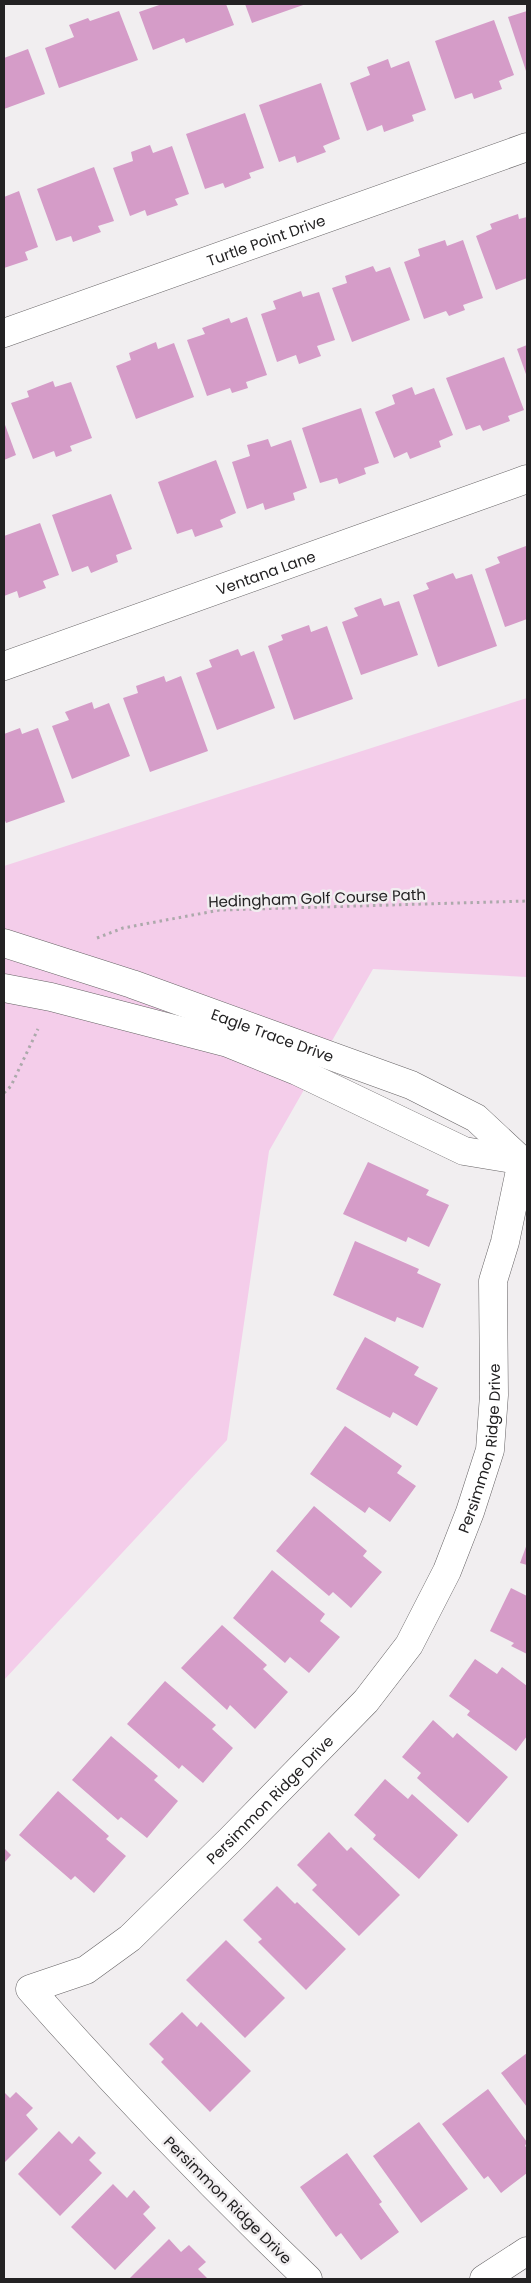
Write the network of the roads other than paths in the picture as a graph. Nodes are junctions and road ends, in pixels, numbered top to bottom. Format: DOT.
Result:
graph roads {
  1 [pos="527,146"];
  2 [pos="4,333"];
  3 [pos="527,479"];
  4 [pos="4,666"];
  5 [pos="4,943"];
  6 [pos="4,988"];
  7 [pos="525,1162"];
  8 [pos="527,2251"];
  9 [pos="308,2279"];
  10 [pos="484,2279"];
  1 -- 2 [label="street, Turtle Point Drive"];
  3 -- 4 [label="street, Ventana Lane"];
  5 -- 7 [label="street, Eagle Trace Drive"];
  6 -- 7 [label="street, Eagle Trace Drive"];
  7 -- 9 [label="street, Persimmon Ridge Drive"];
  8 -- 10 [label="street"];
}
